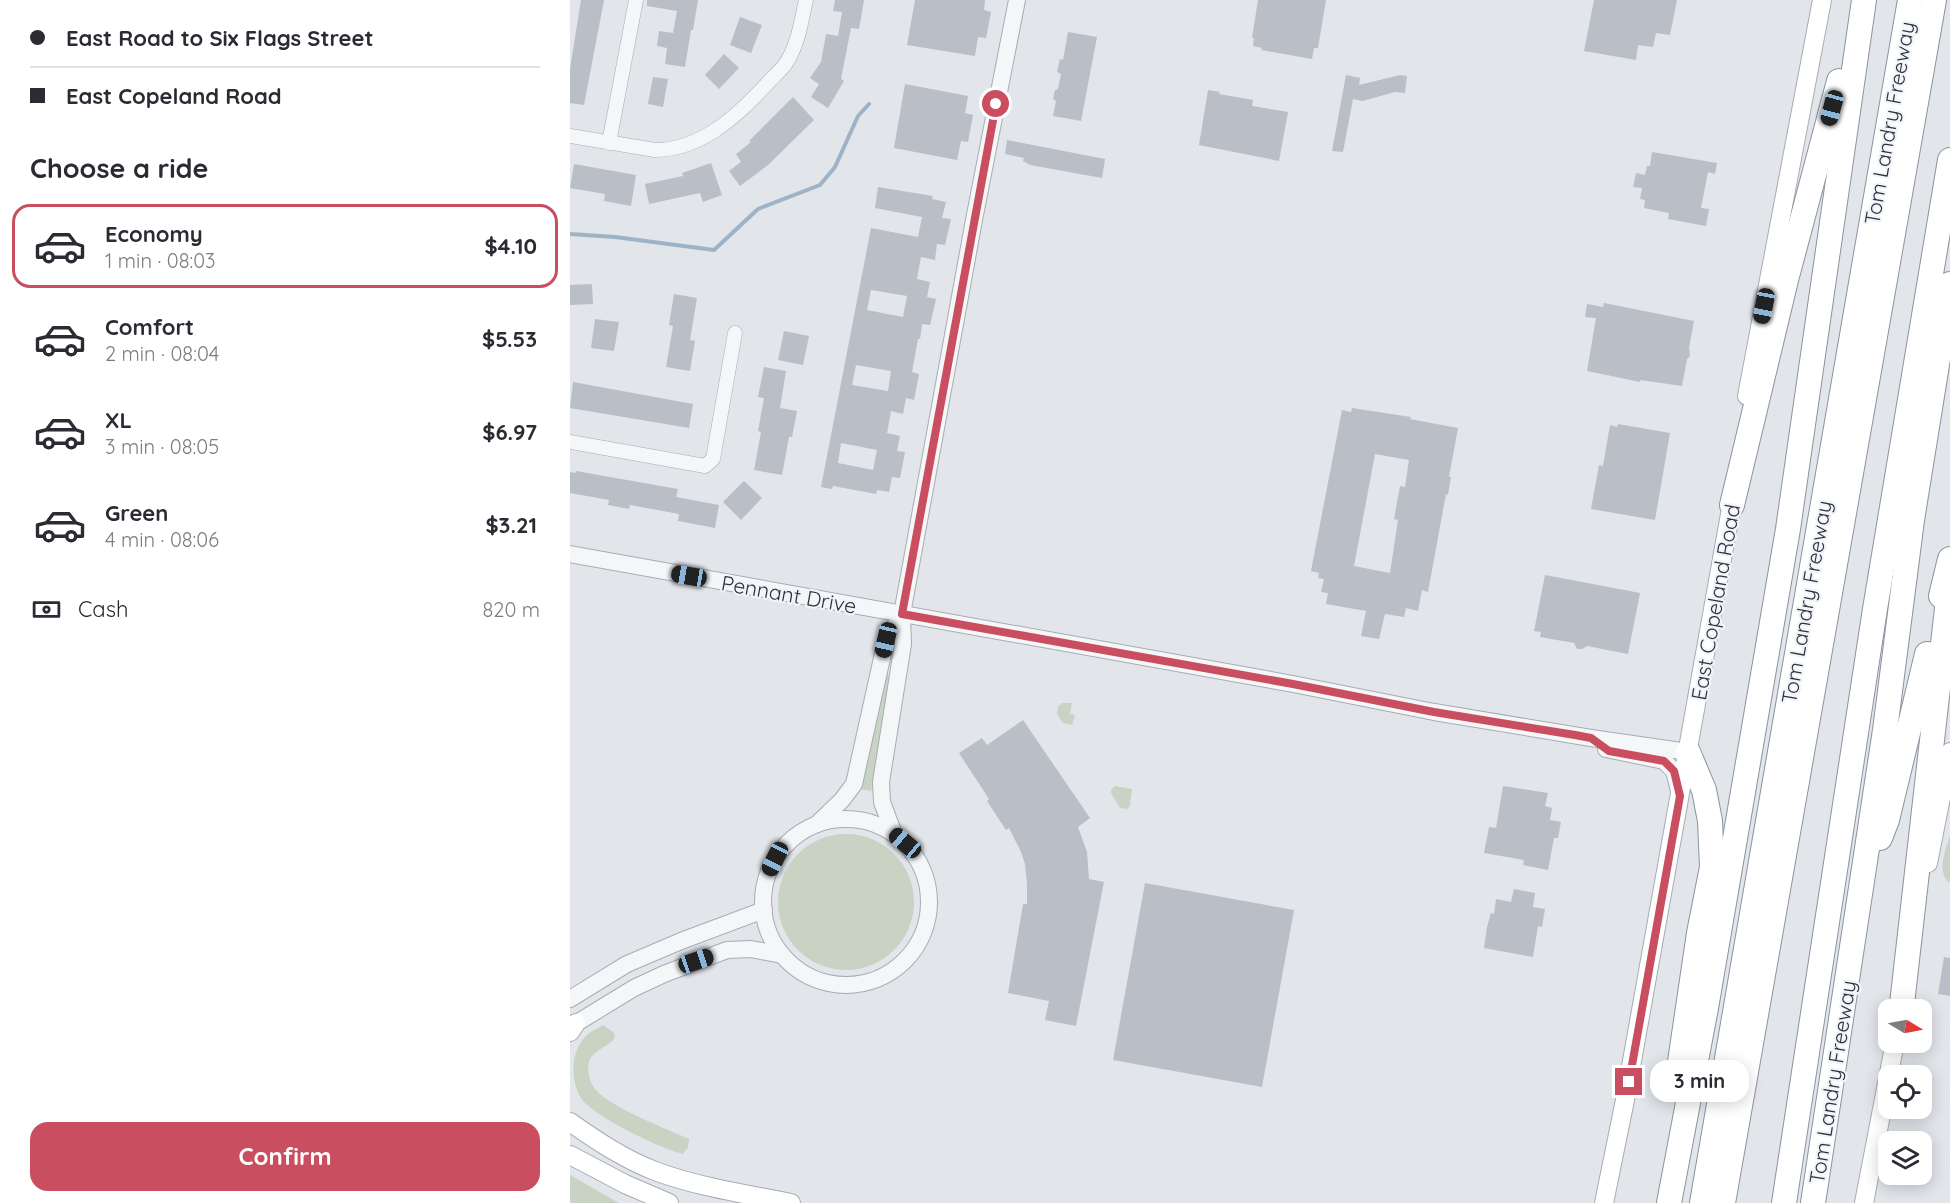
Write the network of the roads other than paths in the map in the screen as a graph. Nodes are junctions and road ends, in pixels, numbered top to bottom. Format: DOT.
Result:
graph roads {
  1 [pos="636,0"];
  2 [pos="806,0"];
  3 [pos="1017,0"];
  4 [pos="1822,0"];
  5 [pos="1862,0"];
  6 [pos="1910,0"];
  7 [pos="1934,0"];
  8 [pos="570,136"];
  9 [pos="609,143"];
  10 [pos="1950,160"];
  11 [pos="1950,284"];
  12 [pos="735,333"];
  13 [pos="1950,365"];
  14 [pos="570,442"];
  15 [pos="1732,505"];
  16 [pos="1912,520"];
  17 [pos="570,554"];
  18 [pos="1950,559"];
  19 [pos="1950,582"];
  20 [pos="902,614"];
  21 [pos="1591,738"];
  22 [pos="1688,752"];
  23 [pos="1950,752"];
  24 [pos="1680,796"];
  25 [pos="816,824"];
  26 [pos="894,834"];
  27 [pos="1861,884"];
  28 [pos="764,910"];
  29 [pos="782,955"];
  30 [pos="570,999"];
  31 [pos="1902,999"];
  32 [pos="1903,999"];
  33 [pos="572,1028"];
  34 [pos="1893,1053"];
  35 [pos="570,1110"];
  36 [pos="570,1122"];
  37 [pos="604,1145"];
  38 [pos="570,1155"];
  39 [pos="669,1203"];
  40 [pos="791,1203"];
  41 [pos="1604,1203"];
  42 [pos="1668,1203"];
  43 [pos="1702,1203"];
  44 [pos="1723,1203"];
  45 [pos="1784,1203"];
  46 [pos="1813,1203"];
  47 [pos="1864,1203"];
  1 -- 9 [label="street"];
  2 -- 9 [label="street"];
  3 -- 20 [label="street"];
  4 -- 15 [label="main road, East Copeland Road"];
  5 -- 15 [label="highway"];
  5 -- 42 [label="highway"];
  6 -- 43 [label="highway, Tom Landry Freeway"];
  7 -- 44 [label="highway"];
  8 -- 9 [label="street"];
  10 -- 45 [label="highway"];
  11 -- 16 [label="highway, Tom Landry Freeway"];
  12 -- 14 [label="street"];
  13 -- 16 [label="highway"];
  15 -- 22 [label="main road, East Copeland Road"];
  16 -- 27 [label="highway, Tom Landry Freeway"];
  17 -- 20 [label="street, Pennant Drive"];
  18 -- 27 [label="highway"];
  19 -- 31 [label="highway"];
  20 -- 21 [label="street, Pennant Drive"];
  20 -- 25 [label="street"];
  20 -- 26 [label="street"];
  21 -- 22 [label="street, Pennant Drive"];
  21 -- 24 [label="street"];
  22 -- 24 [label="main road, East Copeland Road"];
  22 -- 42 [label="highway"];
  23 -- 32 [label="main road"];
  24 -- 41 [label="main road, East Copeland Road"];
  25 -- 26 [label="street"];
  25 -- 28 [label="street"];
  26 -- 29 [label="street"];
  27 -- 46 [label="highway, Tom Landry Freeway"];
  28 -- 29 [label="street"];
  28 -- 30 [label="street"];
  29 -- 33 [label="street"];
  34 -- 47 [label="main road"];
  35 -- 37 [label="main road"];
  36 -- 37 [label="main road"];
  37 -- 40 [label="main road"];
  38 -- 39 [label="main road"];
}
